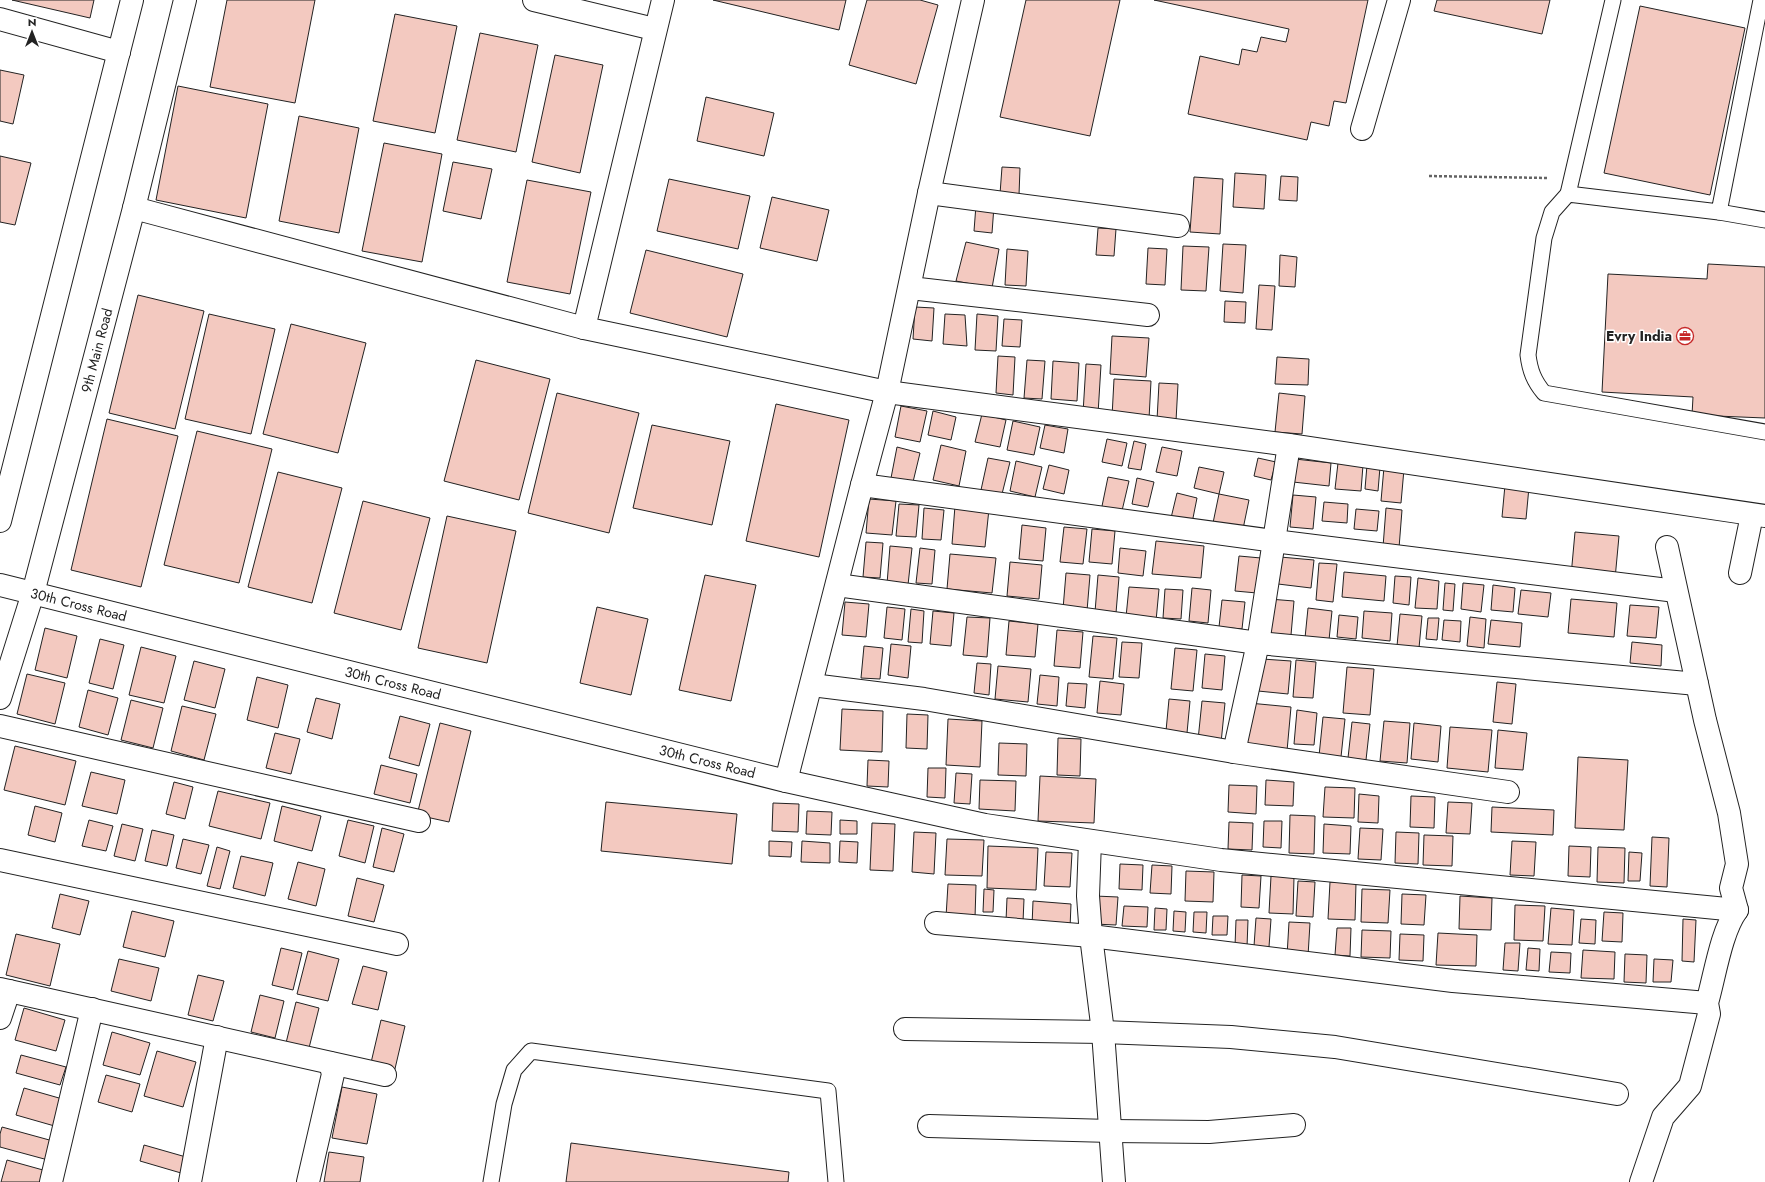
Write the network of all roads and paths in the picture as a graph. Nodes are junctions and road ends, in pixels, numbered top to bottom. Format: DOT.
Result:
graph roads {
  1 [pos="132,0"];
  2 [pos="185,0"];
  3 [pos="534,0"];
  4 [pos="662,0"];
  5 [pos="973,0"];
  6 [pos="1399,0"];
  7 [pos="1613,0"];
  8 [pos="1761,0"];
  9 [pos="0,19"];
  10 [pos="654,29"];
  11 [pos="119,52"];
  12 [pos="1362,130"];
  13 [pos="1429,176"];
  14 [pos="1571,179"];
  15 [pos="929,193"];
  16 [pos="1568,194"];
  17 [pos="134,208"];
  18 [pos="1719,212"];
  19 [pos="1765,220"];
  20 [pos="1178,226"];
  21 [pos="910,288"];
  22 [pos="1148,315"];
  23 [pos="584,328"];
  24 [pos="887,392"];
  25 [pos="1765,432"];
  26 [pos="1289,445"];
  27 [pos="862,485"];
  28 [pos="1759,515"];
  29 [pos="0,521"];
  30 [pos="1274,541"];
  31 [pos="1667,547"];
  32 [pos="1740,573"];
  33 [pos="0,585"];
  34 [pos="837,585"];
  35 [pos="1676,591"];
  36 [pos="32,593"];
  37 [pos="1258,643"];
  38 [pos="1697,684"];
  39 [pos="812,685"];
  40 [pos="0,698"];
  41 [pos="0,726"];
  42 [pos="1234,752"];
  43 [pos="786,781"];
  44 [pos="1508,792"];
  45 [pos="419,821"];
  46 [pos="1090,841"];
  47 [pos="0,860"];
  48 [pos="1737,910"];
  49 [pos="936,923"];
  50 [pos="1091,936"];
  51 [pos="397,944"];
  52 [pos="4,990"];
  53 [pos="1707,1003"];
  54 [pos="92,1009"];
  55 [pos="0,1018"];
  56 [pos="905,1029"];
  57 [pos="1103,1032"];
  58 [pos="217,1037"];
  59 [pos="330,1063"];
  60 [pos="385,1075"];
  61 [pos="1617,1094"];
  62 [pos="1294,1125"];
  63 [pos="929,1126"];
  64 [pos="1111,1131"];
  65 [pos="51,1182"];
  66 [pos="190,1182"];
  67 [pos="308,1182"];
  68 [pos="491,1182"];
  69 [pos="836,1182"];
  70 [pos="1114,1182"];
  71 [pos="1641,1182"];
  1 -- 11 [label="street"];
  2 -- 17 [label="street, 9th Main Road"];
  3 -- 10 [label="street"];
  4 -- 10 [label="street"];
  5 -- 15 [label="street"];
  6 -- 12 [label="street"];
  7 -- 14 [label="lane"];
  8 -- 18 [label="lane"];
  9 -- 11 [label="street"];
  10 -- 23 [label="street"];
  11 -- 29 [label="street"];
  13 -- 14 [label="path"];
  14 -- 16 [label="lane"];
  15 -- 20 [label="street"];
  15 -- 21 [label="street"];
  16 -- 18 [label="lane"];
  16 -- 25 [label="lane"];
  17 -- 23 [label="street"];
  17 -- 36 [label="street, 9th Main Road"];
  18 -- 19 [label="lane"];
  21 -- 22 [label="street"];
  21 -- 24 [label="street"];
  23 -- 24 [label="street"];
  24 -- 26 [label="street"];
  24 -- 27 [label="street"];
  26 -- 28 [label="street"];
  26 -- 30 [label="street"];
  27 -- 30 [label="street"];
  27 -- 34 [label="street"];
  28 -- 32 [label="street"];
  30 -- 35 [label="street"];
  30 -- 37 [label="street"];
  31 -- 35 [label="street"];
  33 -- 36 [label="street, 30th Cross Road"];
  34 -- 37 [label="street"];
  34 -- 39 [label="street"];
  35 -- 38 [label="street"];
  36 -- 40 [label="street, 9th Main Road"];
  36 -- 43 [label="street, 30th Cross Road"];
  37 -- 38 [label="street"];
  37 -- 42 [label="street"];
  38 -- 48 [label="street"];
  39 -- 42 [label="street"];
  39 -- 43 [label="street"];
  41 -- 45 [label="street"];
  42 -- 44 [label="street"];
  43 -- 46 [label="street, 30th Cross Road"];
  46 -- 48 [label="street, 30th Cross Road"];
  46 -- 50 [label="street"];
  47 -- 51 [label="street"];
  48 -- 53 [label="street"];
  49 -- 50 [label="street"];
  50 -- 53 [label="street"];
  50 -- 57 [label="street"];
  52 -- 54 [label="street"];
  52 -- 55 [label="street"];
  53 -- 71 [label="street"];
  54 -- 58 [label="street"];
  54 -- 65 [label="street"];
  56 -- 57 [label="street"];
  57 -- 61 [label="street"];
  57 -- 64 [label="street"];
  58 -- 59 [label="street"];
  58 -- 66 [label="street"];
  59 -- 60 [label="street"];
  59 -- 67 [label="street"];
  62 -- 64 [label="street"];
  63 -- 64 [label="street"];
  64 -- 70 [label="street"];
  68 -- 69 [label="lane"];
}
